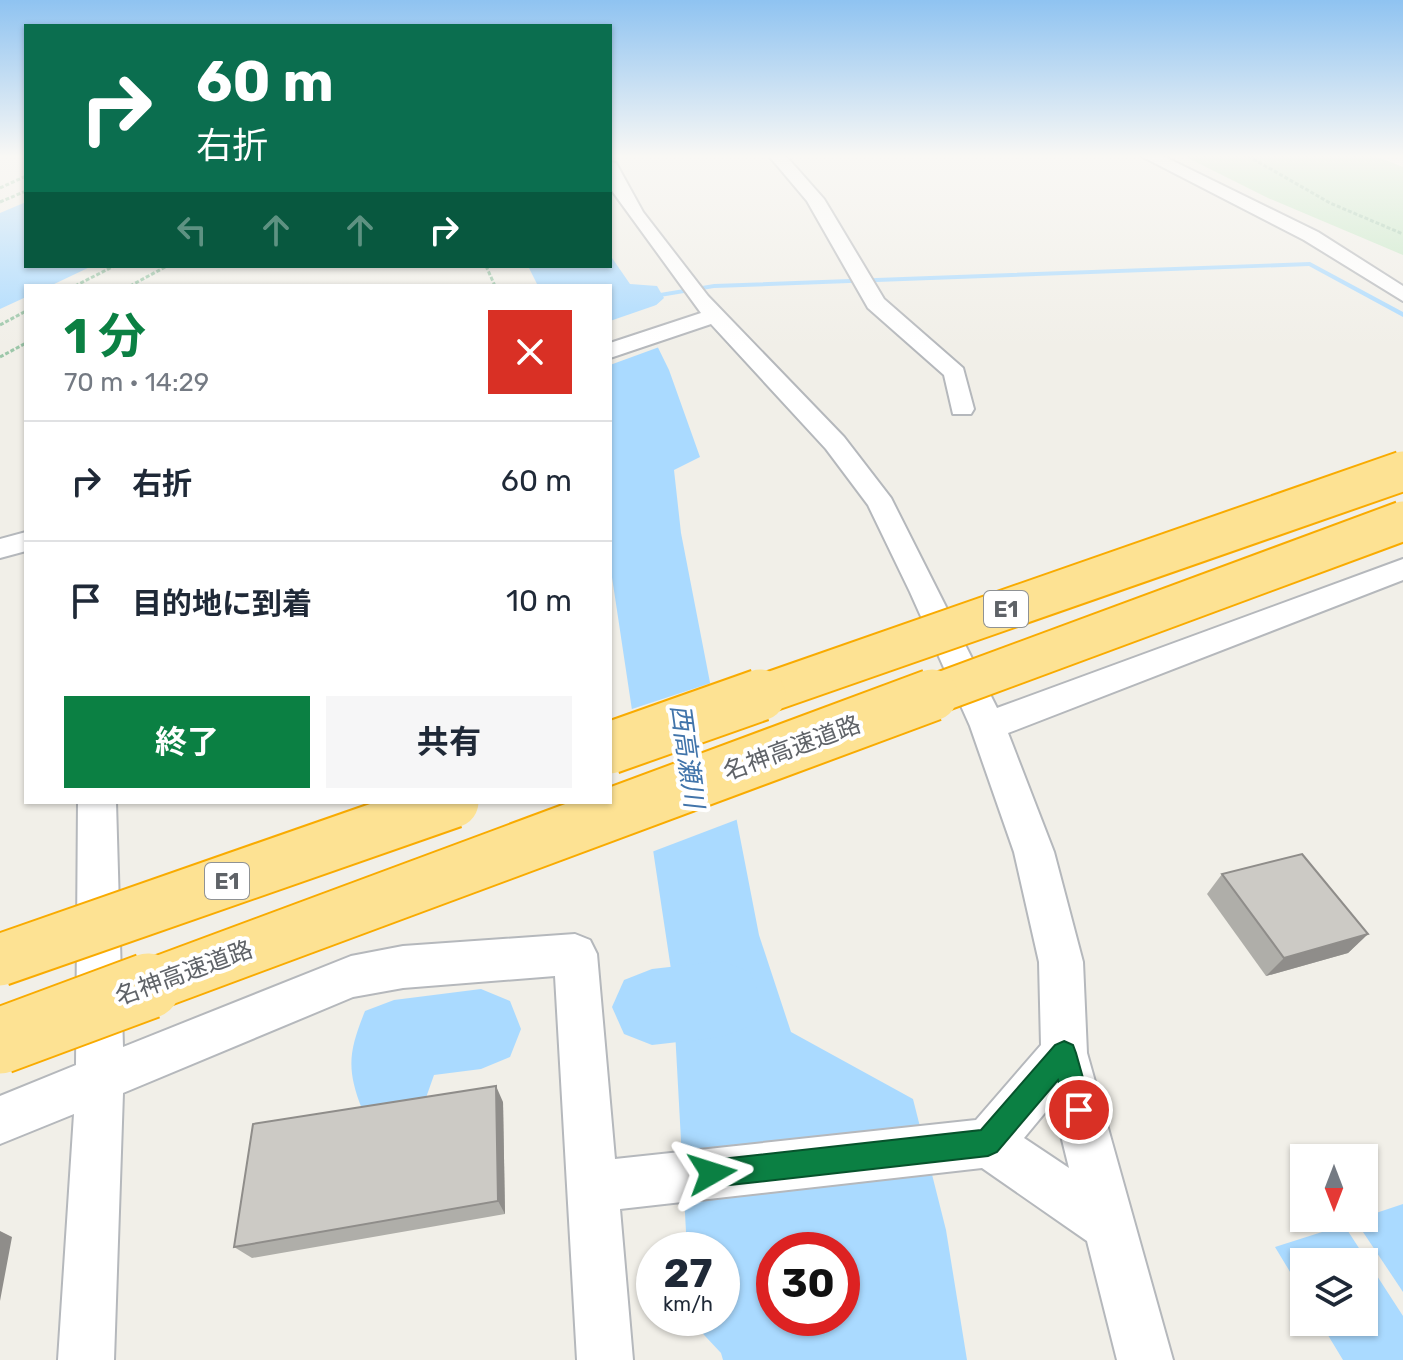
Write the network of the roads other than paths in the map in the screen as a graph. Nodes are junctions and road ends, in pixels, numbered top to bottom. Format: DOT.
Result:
graph roads {
  1 [pos="639,219"];
  2 [pos="827,219"];
  3 [pos="1278,219"];
  4 [pos="1311,236"];
  5 [pos="1403,272"];
  6 [pos="1403,295"];
  7 [pos="707,308"];
  8 [pos="612,332"];
  9 [pos="612,350"];
  10 [pos="962,409"];
  11 [pos="1403,471"];
  12 [pos="1403,521"];
  13 [pos="24,542"];
  14 [pos="0,549"];
  15 [pos="24,560"];
  16 [pos="0,567"];
  17 [pos="1403,569"];
  18 [pos="988,726"];
  19 [pos="612,747"];
  20 [pos="97,804"];
  21 [pos="447,804"];
  22 [pos="0,960"];
  23 [pos="0,1041"];
  24 [pos="1064,1053"];
  25 [pos="100,1079"];
  26 [pos="0,1120"];
  27 [pos="988,1143"];
  28 [pos="590,1187"];
  29 [pos="1109,1225"];
  30 [pos="86,1360"];
  31 [pos="605,1360"];
  32 [pos="1145,1360"];
  1 -- 7 [label="street"];
  2 -- 10 [label="street"];
  3 -- 4 [label="street"];
  4 -- 5 [label="street"];
  4 -- 6 [label="street"];
  7 -- 8 [label="street"];
  7 -- 9 [label="street"];
  7 -- 18 [label="street"];
  11 -- 19 [label="highway, E1, bridge"];
  12 -- 23 [label="highway, 名神高速道路 / E1, bridge"];
  13 -- 14 [label="street"];
  15 -- 16 [label="street"];
  17 -- 18 [label="street"];
  18 -- 24 [label="street"];
  20 -- 25 [label="street"];
  21 -- 22 [label="highway, E1, bridge"];
  24 -- 27 [label="street"];
  24 -- 29 [label="street"];
  25 -- 26 [label="street"];
  25 -- 28 [label="street"];
  25 -- 30 [label="street"];
  27 -- 28 [label="street"];
  27 -- 29 [label="street"];
  28 -- 31 [label="street"];
  29 -- 32 [label="street"];
}
